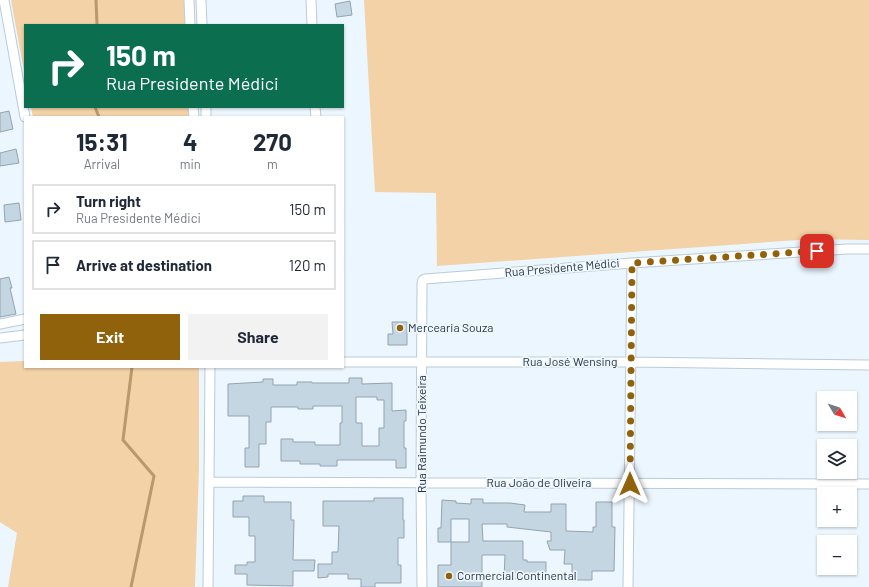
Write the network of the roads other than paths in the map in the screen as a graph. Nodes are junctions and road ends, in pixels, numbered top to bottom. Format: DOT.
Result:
graph roads {
  1 [pos="4,0"];
  2 [pos="189,0"];
  3 [pos="201,0"];
  4 [pos="311,0"];
  5 [pos="190,24"];
  6 [pos="202,24"];
  7 [pos="312,24"];
  8 [pos="25,116"];
  9 [pos="869,249"];
  10 [pos="632,263"];
  11 [pos="423,280"];
  12 [pos="24,319"];
  13 [pos="0,324"];
  14 [pos="24,335"];
  15 [pos="0,338"];
  16 [pos="344,362"];
  17 [pos="631,362"];
  18 [pos="422,363"];
  19 [pos="869,364"];
  20 [pos="210,368"];
  21 [pos="209,482"];
  22 [pos="422,482"];
  23 [pos="630,484"];
  24 [pos="869,484"];
  25 [pos="208,587"];
  26 [pos="422,587"];
  27 [pos="628,587"];
  1 -- 8 [label="street"];
  2 -- 5 [label="street"];
  3 -- 6 [label="street"];
  4 -- 7 [label="street"];
  9 -- 10 [label="street, Rua Presidente Médici"];
  10 -- 11 [label="street, Rua Presidente Médici"];
  10 -- 17 [label="street"];
  11 -- 18 [label="street, Rua Raimundo Teixeira"];
  12 -- 13 [label="street"];
  14 -- 15 [label="street"];
  16 -- 18 [label="street, Rua José Wensing"];
  17 -- 18 [label="street, Rua José Wensing"];
  17 -- 19 [label="street, Rua José Wensing"];
  17 -- 23 [label="street"];
  18 -- 22 [label="street, Rua Raimundo Teixeira"];
  20 -- 21 [label="street"];
  21 -- 22 [label="street, Rua João de Oliveira"];
  21 -- 25 [label="street"];
  22 -- 23 [label="street, Rua João de Oliveira"];
  22 -- 26 [label="street, Rua Raimundo Teixeira"];
  23 -- 24 [label="street, Rua João de Oliveira"];
  23 -- 27 [label="street"];
}
